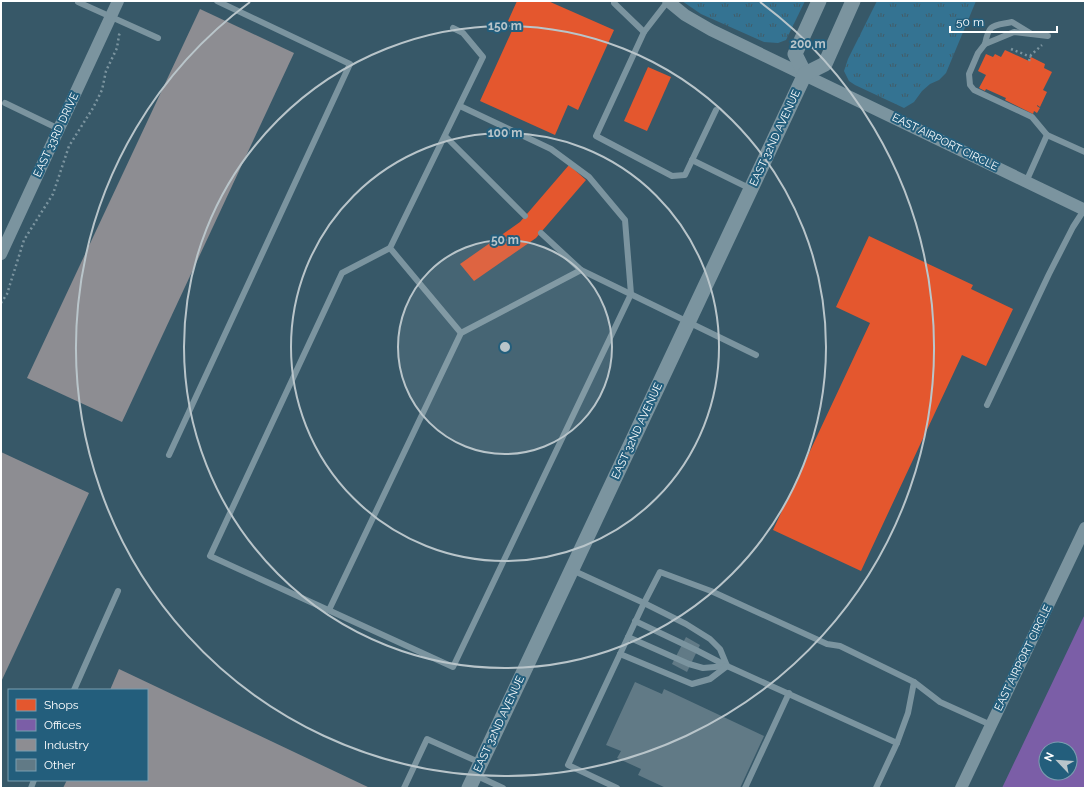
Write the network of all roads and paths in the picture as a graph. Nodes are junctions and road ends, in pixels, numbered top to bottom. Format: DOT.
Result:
graph roads {
  1 [pos="118,1"];
  2 [pos="217,1"];
  3 [pos="668,1"];
  4 [pos="819,1"];
  5 [pos="853,1"];
  6 [pos="78,2"];
  7 [pos="614,3"];
  8 [pos="111,16"];
  9 [pos="126,23"];
  10 [pos="453,28"];
  11 [pos="644,32"];
  12 [pos="1033,35"];
  13 [pos="158,38"];
  14 [pos="1047,39"];
  15 [pos="985,44"];
  16 [pos="1011,49"];
  17 [pos="1031,57"];
  18 [pos="1029,61"];
  19 [pos="805,74"];
  20 [pos="5,103"];
  21 [pos="460,106"];
  22 [pos="716,110"];
  23 [pos="59,129"];
  24 [pos="1047,135"];
  25 [pos="445,136"];
  26 [pos="1085,152"];
  27 [pos="692,160"];
  28 [pos="1026,182"];
  29 [pos="751,189"];
  30 [pos="1085,210"];
  31 [pos="525,216"];
  32 [pos="541,233"];
  33 [pos="390,248"];
  34 [pos="1,254"];
  35 [pos="581,270"];
  36 [pos="631,294"];
  37 [pos="1,303"];
  38 [pos="688,322"];
  39 [pos="461,333"];
  40 [pos="756,355"];
  41 [pos="987,405"];
  42 [pos="169,455"];
  43 [pos="1085,528"];
  44 [pos="572,570"];
  45 [pos="118,591"];
  46 [pos="644,603"];
  47 [pos="329,610"];
  48 [pos="635,621"];
  49 [pos="628,637"];
  50 [pos="620,654"];
  51 [pos="727,666"];
  52 [pos="914,682"];
  53 [pos="74,689"];
  54 [pos="789,693"];
  55 [pos="991,725"];
  56 [pos="897,743"];
  57 [pos="475,776"];
  58 [pos="404,788"];
  59 [pos="503,788"];
  60 [pos="618,788"];
  61 [pos="745,788"];
  62 [pos="876,788"];
  63 [pos="961,788"];
  1 -- 8 [label="street, EAST 33RD DRIVE"];
  2 -- 42 [label="lane"];
  3 -- 11 [label="lane"];
  3 -- 19 [label="street, EAST AIRPORT CIRCLE"];
  4 -- 19 [label="street"];
  5 -- 19 [label="street"];
  6 -- 8 [label="lane"];
  7 -- 11 [label="lane"];
  8 -- 9 [label="lane"];
  8 -- 23 [label="street, EAST 33RD DRIVE"];
  9 -- 13 [label="lane"];
  9 -- 37 [label="path"];
  10 -- 21 [label="lane"];
  11 -- 27 [label="lane"];
  12 -- 14 [label="lane"];
  12 -- 15 [label="lane"];
  12 -- 15 [label="lane"];
  14 -- 17 [label="path"];
  15 -- 24 [label="lane"];
  16 -- 17 [label="path"];
  17 -- 18 [label="path"];
  19 -- 28 [label="street, EAST AIRPORT CIRCLE"];
  19 -- 29 [label="street, EAST 32ND AVENUE"];
  20 -- 23 [label="lane"];
  21 -- 25 [label="lane"];
  21 -- 36 [label="lane"];
  22 -- 27 [label="lane"];
  23 -- 34 [label="street, EAST 33RD DRIVE"];
  24 -- 26 [label="lane"];
  24 -- 28 [label="lane"];
  25 -- 31 [label="lane"];
  25 -- 33 [label="lane"];
  27 -- 29 [label="lane"];
  28 -- 30 [label="street, EAST AIRPORT CIRCLE"];
  29 -- 38 [label="street, EAST 32ND AVENUE"];
  30 -- 41 [label="lane"];
  32 -- 35 [label="lane"];
  33 -- 39 [label="lane"];
  33 -- 47 [label="lane"];
  35 -- 36 [label="lane"];
  35 -- 39 [label="lane"];
  36 -- 38 [label="lane"];
  36 -- 47 [label="lane"];
  38 -- 40 [label="lane"];
  38 -- 44 [label="street, EAST 32ND AVENUE"];
  39 -- 47 [label="lane"];
  43 -- 55 [label="street, EAST AIRPORT CIRCLE"];
  44 -- 46 [label="lane"];
  44 -- 57 [label="street, EAST 32ND AVENUE"];
  45 -- 53 [label="lane"];
  46 -- 48 [label="lane"];
  46 -- 51 [label="lane"];
  46 -- 52 [label="lane"];
  48 -- 49 [label="lane"];
  48 -- 51 [label="lane"];
  49 -- 50 [label="lane"];
  49 -- 51 [label="lane"];
  50 -- 51 [label="lane"];
  50 -- 60 [label="lane"];
  51 -- 54 [label="lane"];
  52 -- 55 [label="lane"];
  52 -- 56 [label="lane"];
  54 -- 56 [label="lane"];
  54 -- 61 [label="lane"];
  55 -- 63 [label="street, EAST AIRPORT CIRCLE"];
  56 -- 62 [label="lane"];
  57 -- 58 [label="lane"];
  57 -- 59 [label="lane"];
}
